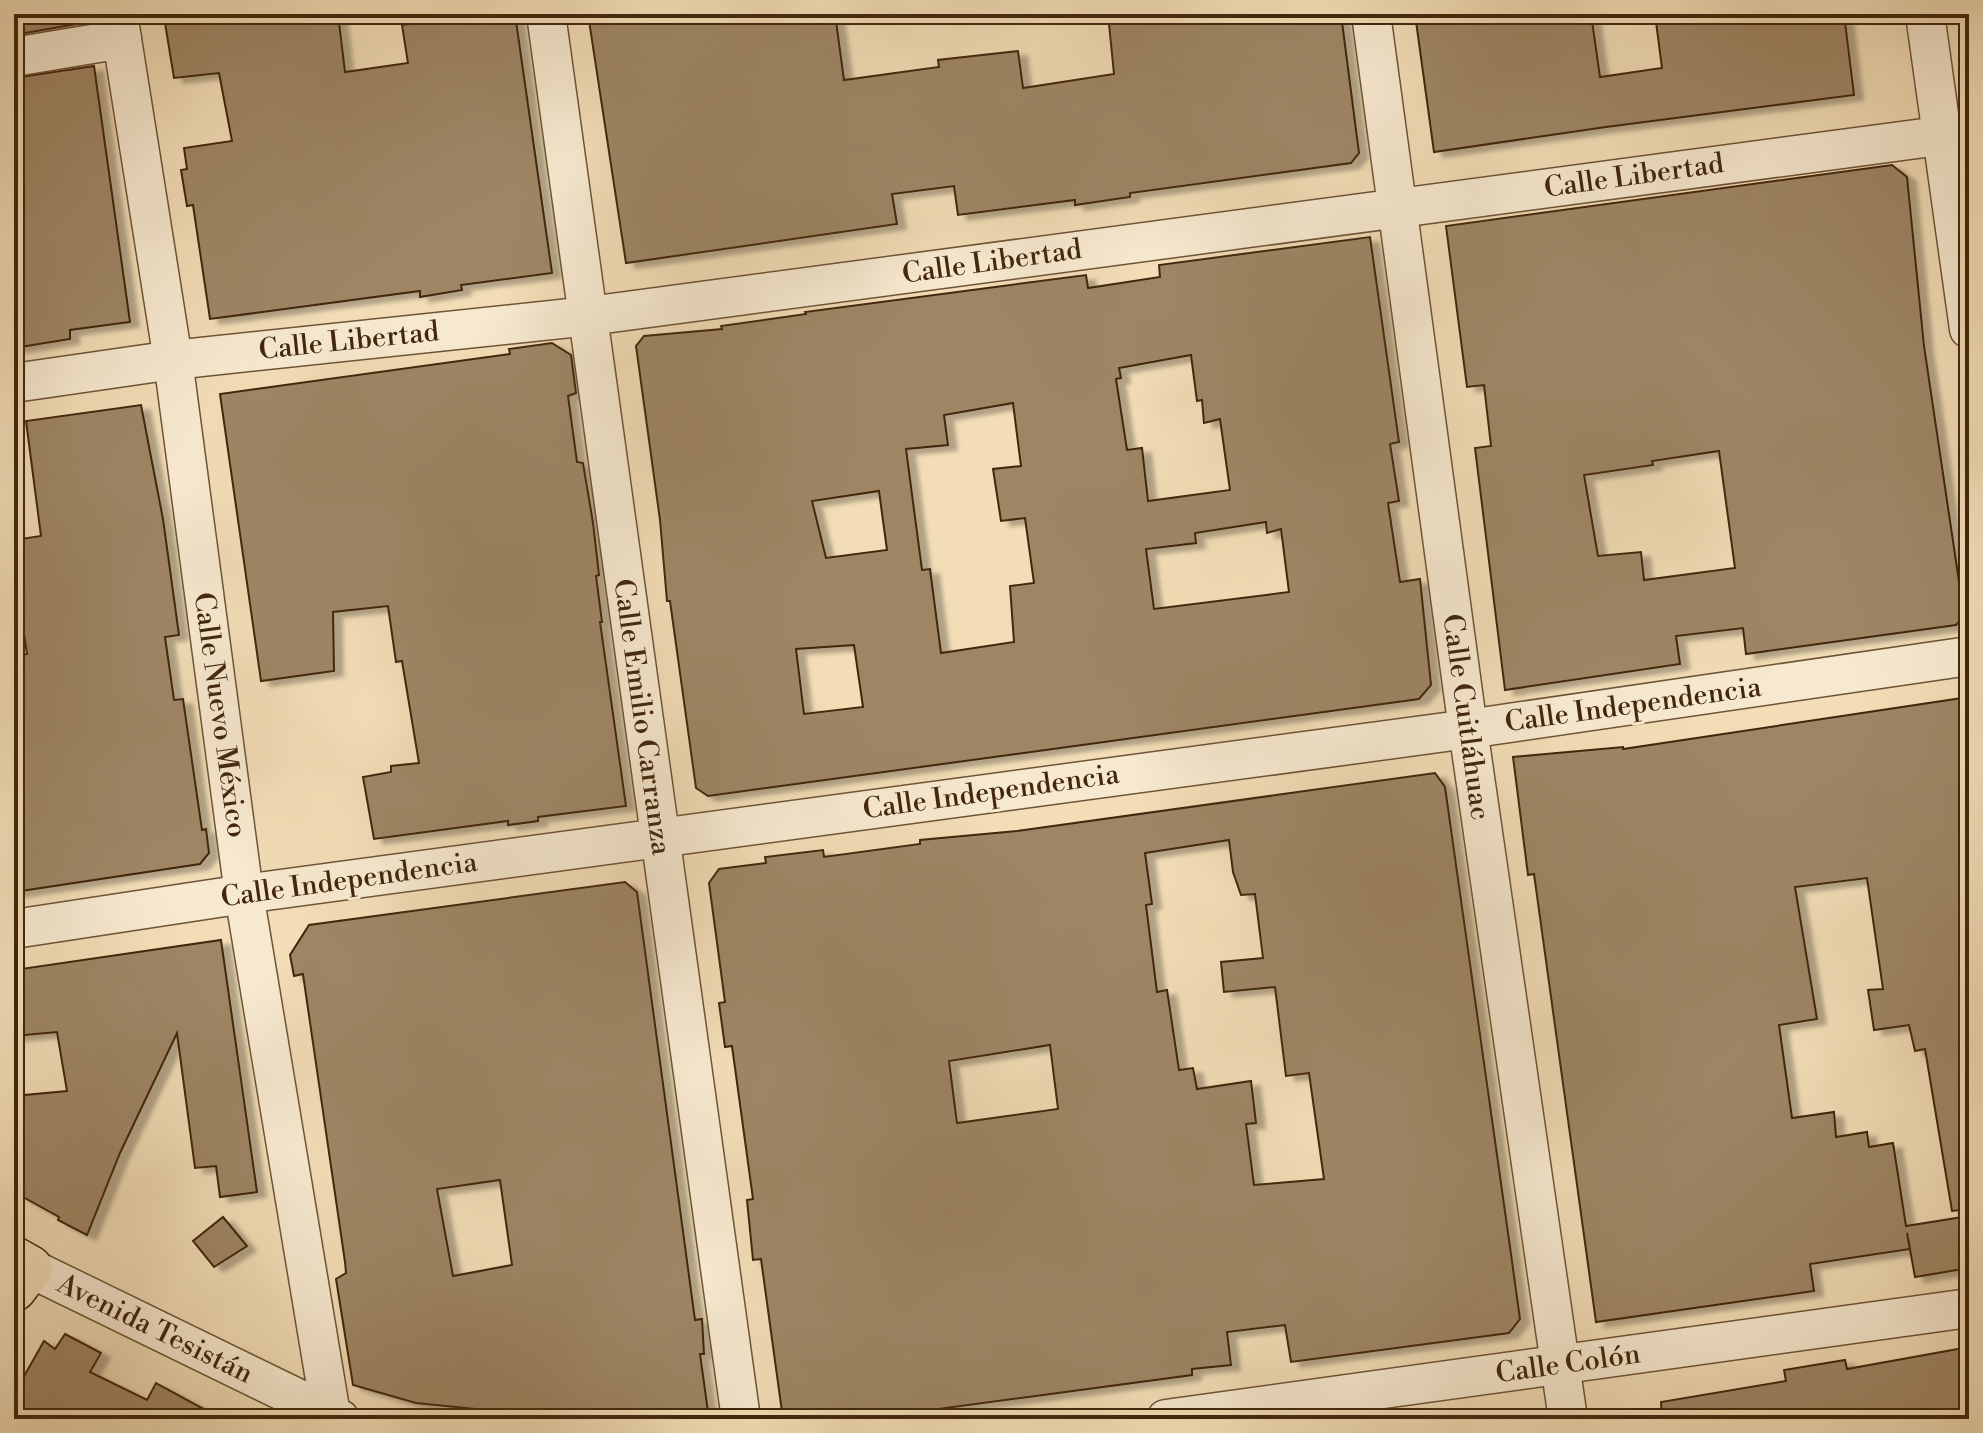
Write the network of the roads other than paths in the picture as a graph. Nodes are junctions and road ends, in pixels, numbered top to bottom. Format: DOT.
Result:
graph roads {
  1 [pos="546,14"];
  2 [pos="1371,14"];
  3 [pos="1925,14"];
  4 [pos="120,26"];
  5 [pos="14,57"];
  6 [pos="1956,134"];
  7 [pos="1397,208"];
  8 [pos="589,316"];
  9 [pos="1969,329"];
  10 [pos="173,360"];
  11 [pos="14,383"];
  12 [pos="1969,656"];
  13 [pos="1468,729"];
  14 [pos="658,836"];
  15 [pos="244,894"];
  16 [pos="14,929"];
  17 [pos="19,1272"];
  18 [pos="1969,1308"];
  19 [pos="1559,1365"];
  20 [pos="335,1417"];
  21 [pos="741,1419"];
  22 [pos="1166,1419"];
  23 [pos="1568,1419"];
  1 -- 8 [label="street, Calle Emilio Carranza"];
  2 -- 7 [label="street, Calle Cuitláhuac"];
  3 -- 6 [label="street"];
  4 -- 5 [label="street"];
  4 -- 10 [label="street, Calle Nuevo México"];
  6 -- 7 [label="street, Calle Libertad"];
  6 -- 9 [label="street"];
  7 -- 8 [label="street, Calle Libertad"];
  7 -- 13 [label="street, Calle Cuitláhuac"];
  8 -- 10 [label="street, Calle Libertad"];
  8 -- 14 [label="street, Calle Emilio Carranza"];
  10 -- 11 [label="street, Calle Libertad"];
  10 -- 15 [label="street, Calle Nuevo México"];
  12 -- 13 [label="street, Calle Independencia"];
  13 -- 14 [label="street, Calle Independencia"];
  13 -- 19 [label="street, Calle Cuitláhuac"];
  14 -- 15 [label="street, Calle Independencia"];
  14 -- 21 [label="street, Calle Emilio Carranza"];
  15 -- 16 [label="street, Calle Independencia"];
  15 -- 20 [label="street, Calle Nuevo México"];
  17 -- 20 [label="street, Avenida Tesistán"];
  18 -- 19 [label="street, Calle Colón"];
  19 -- 22 [label="street, Calle Colón"];
  19 -- 23 [label="street, Calle Cuitláhuac"];
}
